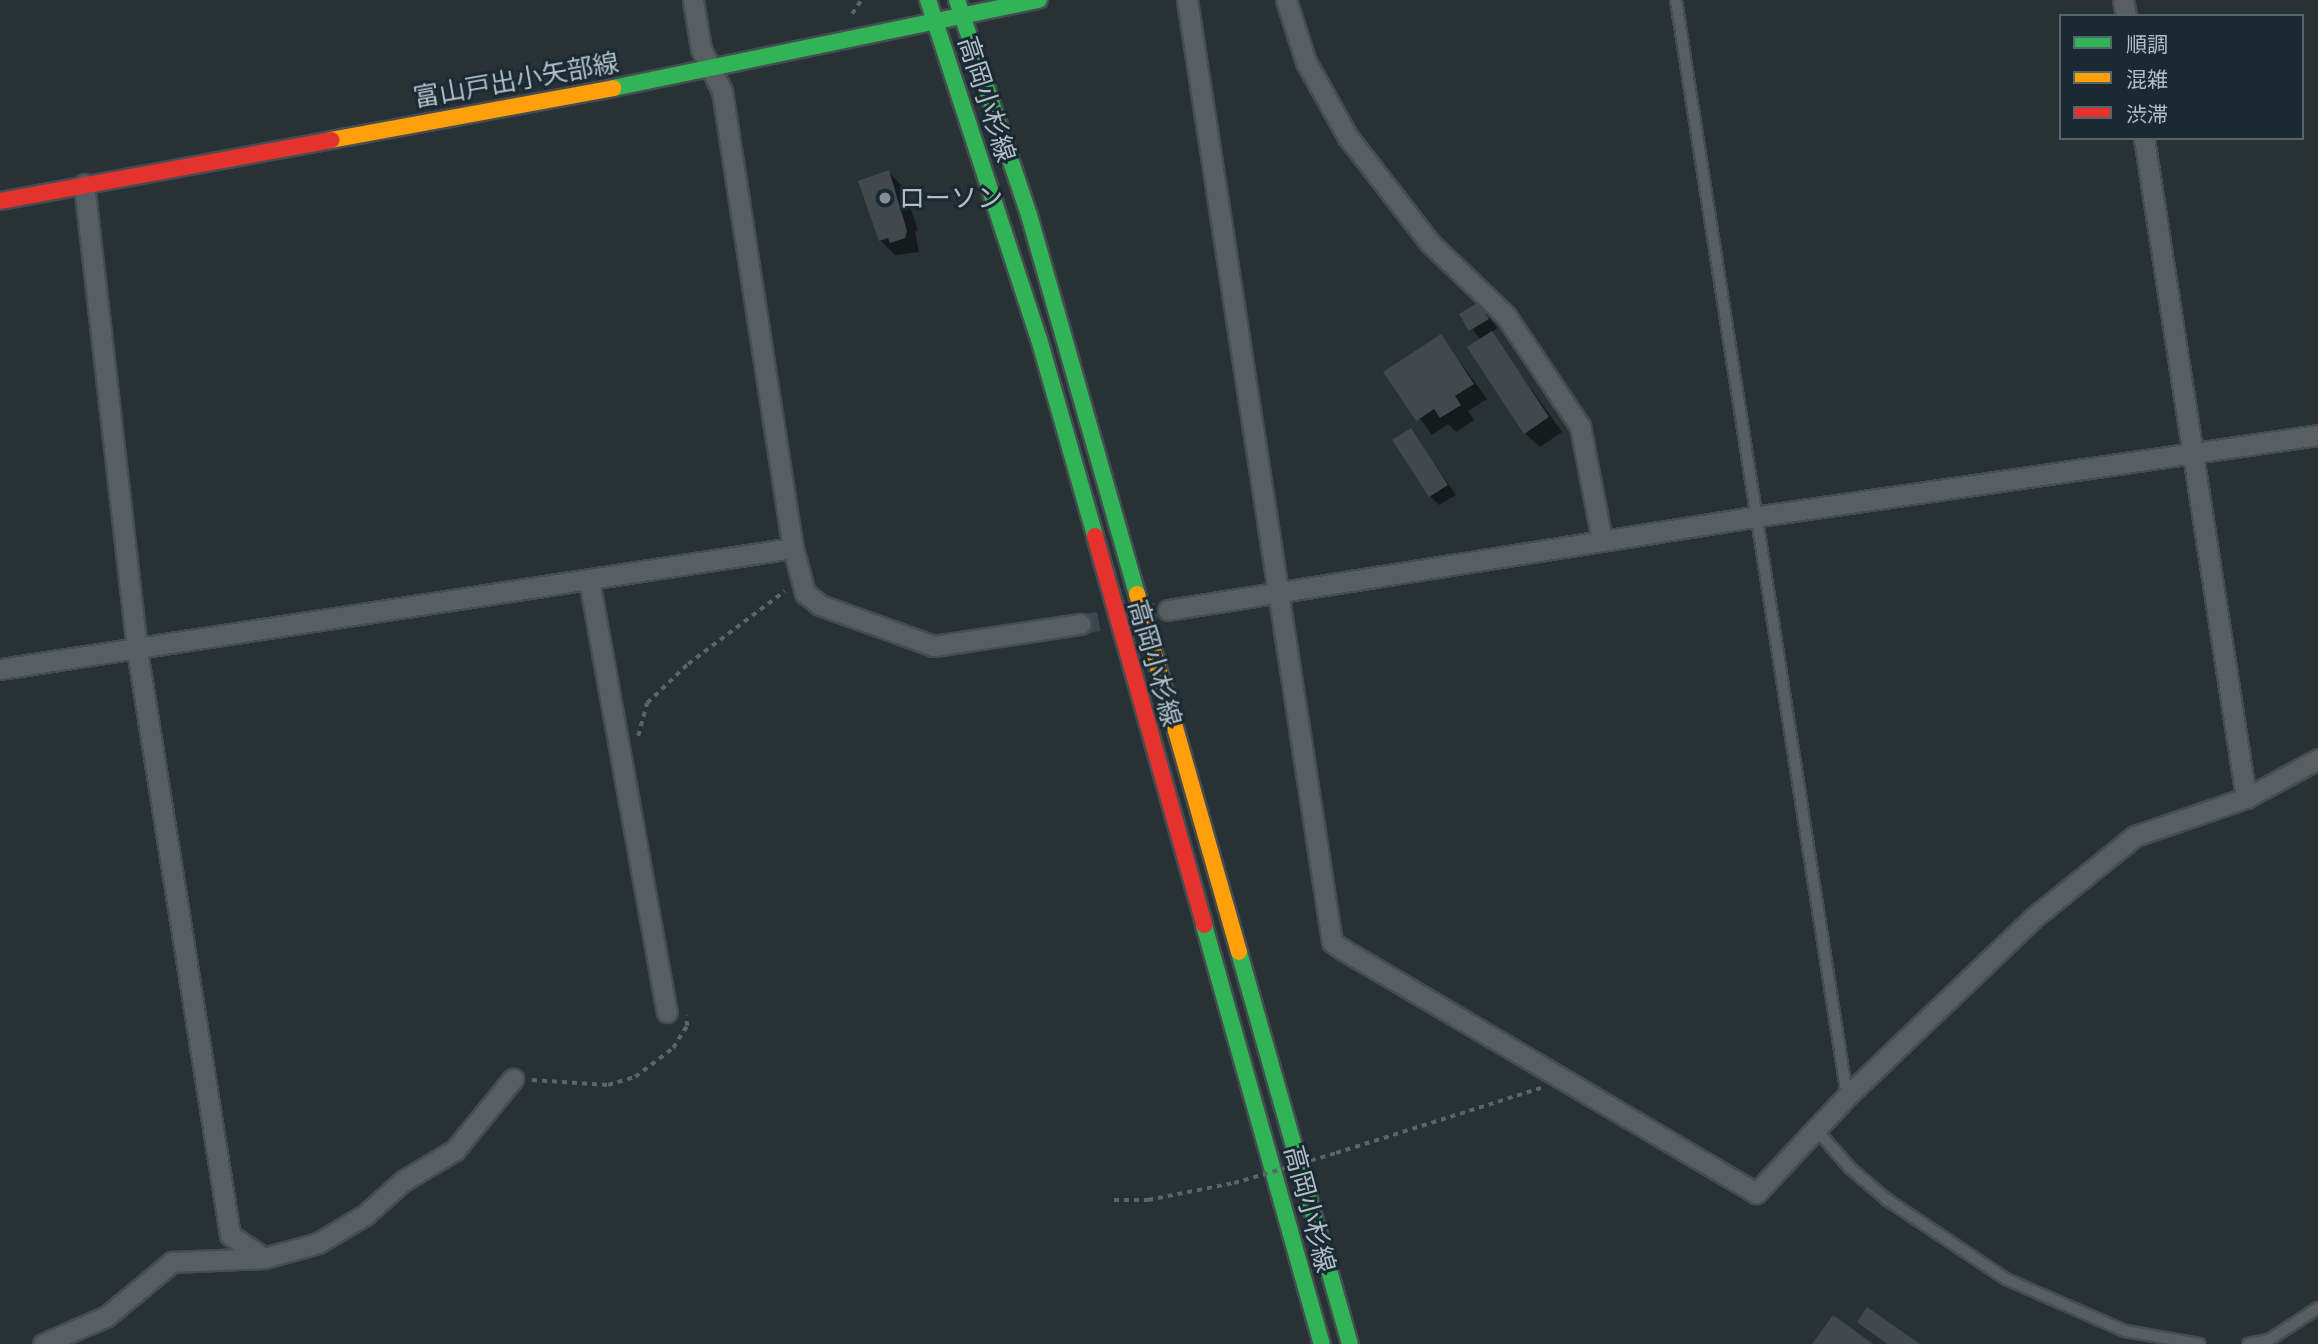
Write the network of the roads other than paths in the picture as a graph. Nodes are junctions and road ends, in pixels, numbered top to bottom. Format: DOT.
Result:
graph roads {
  1 [pos="693,0"];
  2 [pos="928,0"];
  3 [pos="957,0"];
  4 [pos="1039,0"];
  5 [pos="1187,0"];
  6 [pos="1286,0"];
  7 [pos="1676,0"];
  8 [pos="964,16"];
  9 [pos="937,23"];
  10 [pos="709,70"];
  11 [pos="2144,140"];
  12 [pos="84,184"];
  13 [pos="0,201"];
  14 [pos="2318,435"];
  15 [pos="2192,453"];
  16 [pos="1754,517"];
  17 [pos="1602,540"];
  18 [pos="793,548"];
  19 [pos="589,580"];
  20 [pos="1278,590"];
  21 [pos="1168,610"];
  22 [pos="1080,624"];
  23 [pos="137,650"];
  24 [pos="0,669"];
  25 [pos="2318,759"];
  26 [pos="2246,798"];
  27 [pos="667,1012"];
  28 [pos="513,1079"];
  29 [pos="1847,1096"];
  30 [pos="1815,1128"];
  31 [pos="264,1258"];
  32 [pos="2318,1308"];
  33 [pos="43,1344"];
  34 [pos="1322,1344"];
  35 [pos="1350,1344"];
  36 [pos="2200,1344"];
  37 [pos="2248,1344"];
  1 -- 10 [label="street"];
  2 -- 9 [label="main road, 高岡小杉線"];
  3 -- 8 [label="main road, 高岡小杉線"];
  4 -- 8 [label="main road, 富山戸出小矢部線"];
  5 -- 20 [label="street"];
  6 -- 17 [label="street"];
  7 -- 16 [label="lane"];
  8 -- 9 [label="main road, 富山戸出小矢部線"];
  8 -- 35 [label="main road, 高岡小杉線"];
  9 -- 10 [label="main road, 富山戸出小矢部線"];
  9 -- 34 [label="main road, 高岡小杉線"];
  10 -- 12 [label="main road, 富山戸出小矢部線"];
  10 -- 18 [label="street"];
  11 -- 15 [label="street"];
  12 -- 13 [label="main road, 富山戸出小矢部線"];
  12 -- 23 [label="street"];
  14 -- 15 [label="street"];
  15 -- 16 [label="street"];
  15 -- 26 [label="street"];
  16 -- 17 [label="street"];
  16 -- 29 [label="lane"];
  17 -- 20 [label="street"];
  18 -- 19 [label="street"];
  18 -- 22 [label="street"];
  19 -- 23 [label="street"];
  19 -- 27 [label="street"];
  20 -- 21 [label="street"];
  20 -- 30 [label="street"];
  23 -- 24 [label="street"];
  23 -- 31 [label="street"];
  25 -- 26 [label="street"];
  26 -- 29 [label="street"];
  28 -- 31 [label="street"];
  29 -- 30 [label="street"];
  30 -- 36 [label="lane"];
  31 -- 33 [label="street"];
  32 -- 37 [label="lane"];
}
